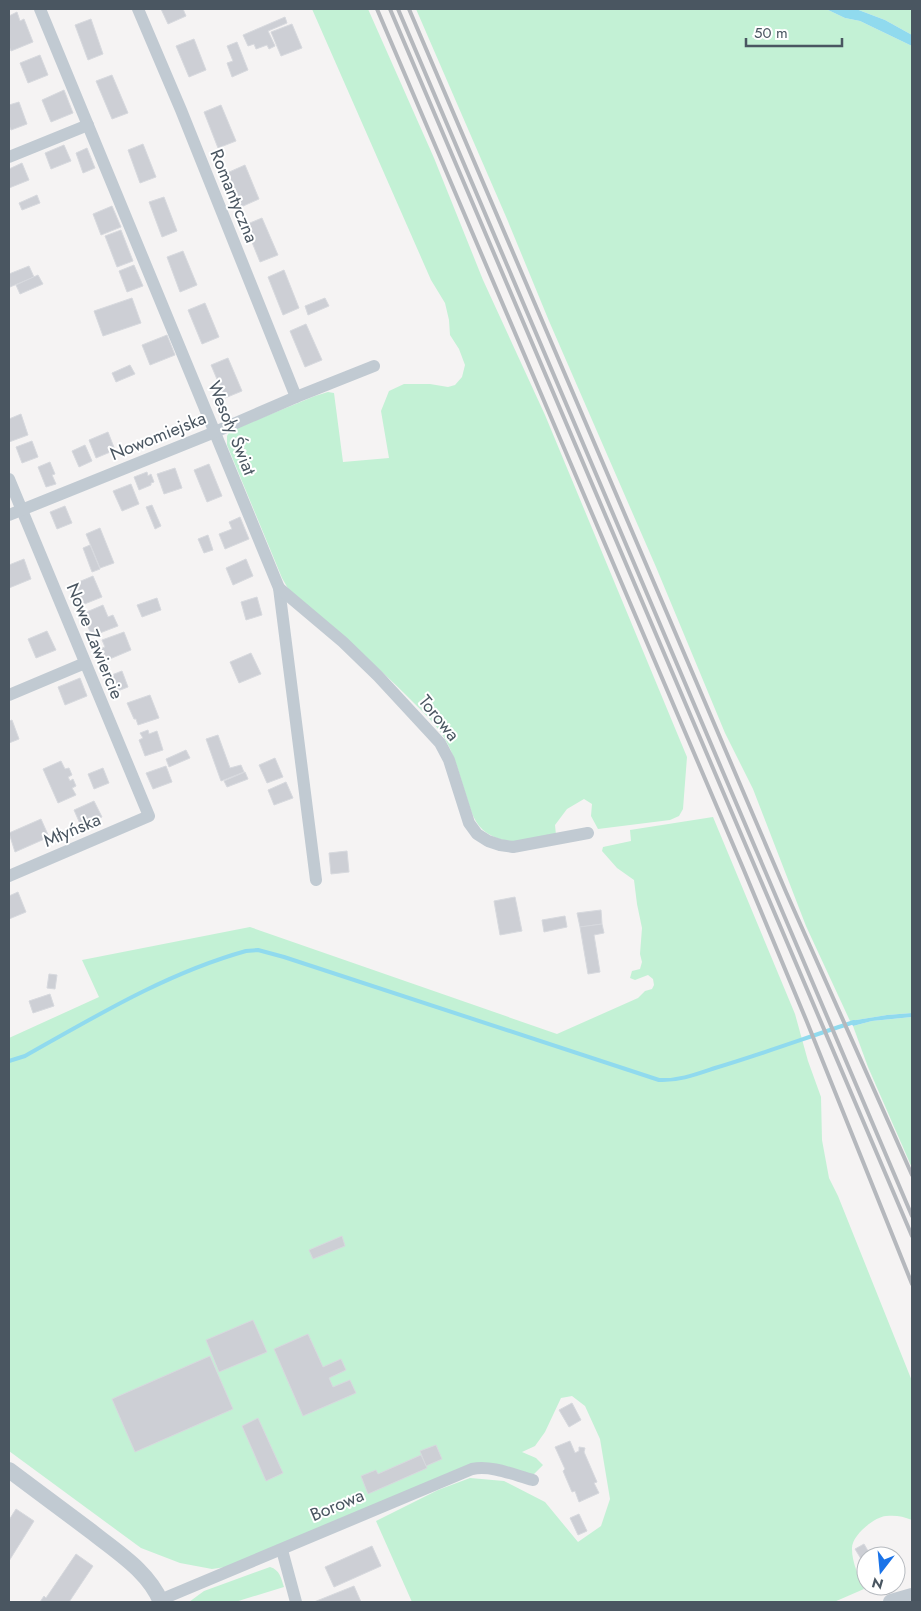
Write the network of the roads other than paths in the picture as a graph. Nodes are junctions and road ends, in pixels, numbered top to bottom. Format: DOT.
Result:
graph roads {
  1 [pos="40,9"];
  2 [pos="138,9"];
  3 [pos="88,125"];
  4 [pos="9,157"];
  5 [pos="374,366"];
  6 [pos="296,397"];
  7 [pos="215,432"];
  8 [pos="9,479"];
  9 [pos="22,510"];
  10 [pos="9,515"];
  11 [pos="279,588"];
  12 [pos="85,663"];
  13 [pos="9,695"];
  14 [pos="149,816"];
  15 [pos="588,833"];
  16 [pos="9,876"];
  17 [pos="316,880"];
  18 [pos="9,1470"];
  19 [pos="533,1480"];
  20 [pos="282,1550"];
  21 [pos="912,1596"];
  22 [pos="160,1601"];
  23 [pos="296,1602"];
  24 [pos="891,1602"];
  1 -- 3 [label="street, Wesoły Świat"];
  2 -- 6 [label="street, Romantyczna"];
  3 -- 4 [label="street"];
  3 -- 7 [label="street, Wesoły Świat"];
  5 -- 6 [label="street, Nowomiejska"];
  6 -- 7 [label="street, Nowomiejska"];
  7 -- 9 [label="street, Nowomiejska"];
  7 -- 11 [label="street, Wesoły Świat"];
  8 -- 9 [label="street, Nowe Zawiercie"];
  9 -- 10 [label="street, Nowomiejska"];
  9 -- 12 [label="street, Nowe Zawiercie"];
  11 -- 15 [label="street, Torowa"];
  11 -- 17 [label="street, Wesoły Świat"];
  12 -- 13 [label="street"];
  12 -- 14 [label="street, Nowe Zawiercie"];
  14 -- 16 [label="street, Młyńska"];
  18 -- 22 [label="street, Borowa"];
  19 -- 20 [label="street, Borowa"];
  20 -- 22 [label="street, Borowa"];
  20 -- 23 [label="street"];
  21 -- 24 [label="street"];
}
